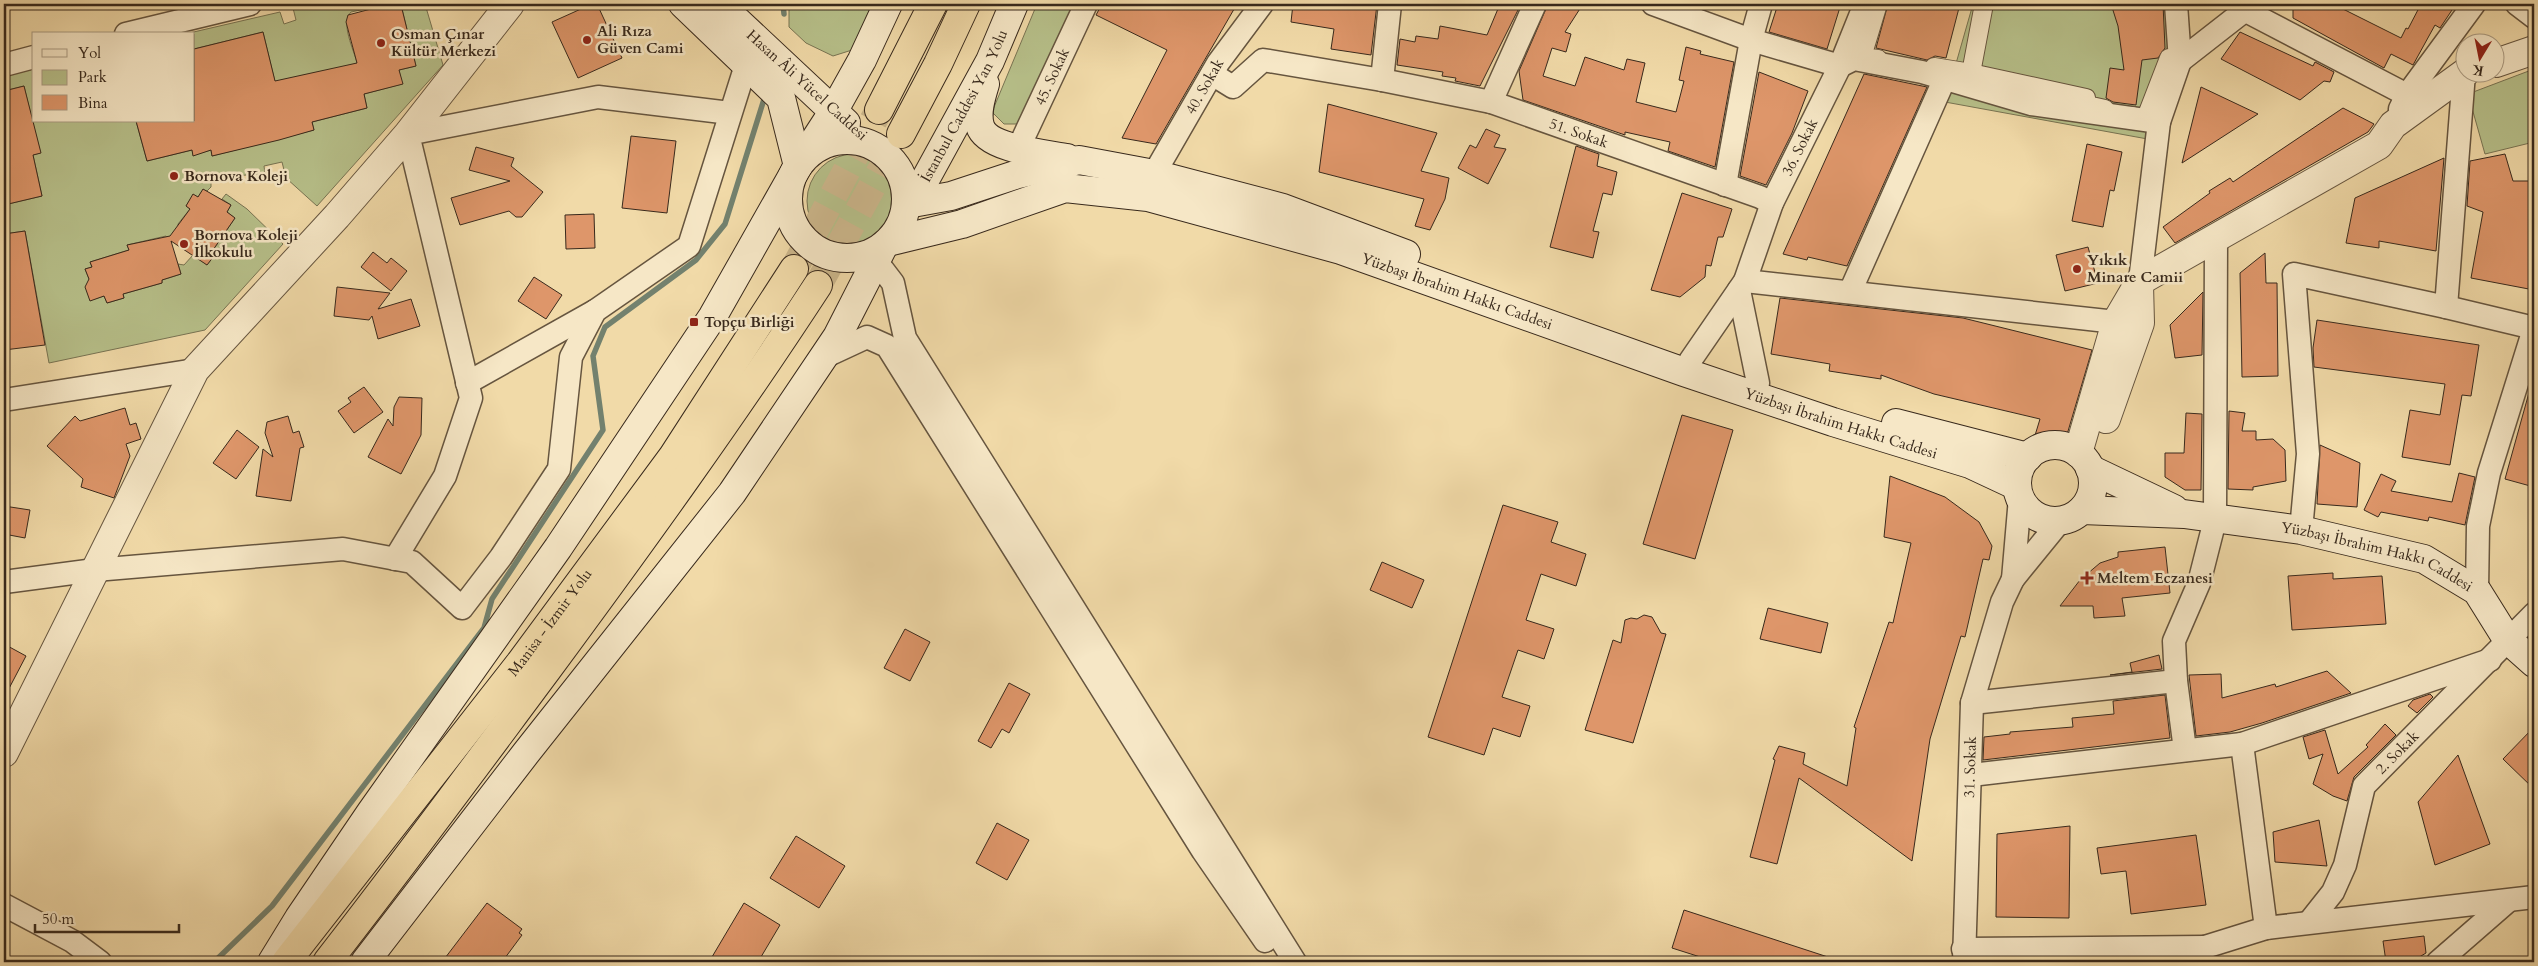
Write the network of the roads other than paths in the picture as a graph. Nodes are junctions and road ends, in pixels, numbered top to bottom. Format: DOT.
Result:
graph roads {
  1 [pos="250,4"];
  2 [pos="510,4"];
  3 [pos="683,4"];
  4 [pos="719,4"];
  5 [pos="888,4"];
  6 [pos="933,4"];
  7 [pos="966,4"];
  8 [pos="1014,4"];
  9 [pos="1086,4"];
  10 [pos="1262,4"];
  11 [pos="1390,4"];
  12 [pos="1535,4"];
  13 [pos="1653,4"];
  14 [pos="1761,4"];
  15 [pos="1865,4"];
  16 [pos="1878,4"];
  17 [pos="1984,4"];
  18 [pos="2169,4"];
  19 [pos="2176,4"];
  20 [pos="2474,4"];
  21 [pos="2517,4"];
  22 [pos="2250,7"];
  23 [pos="204,9"];
  24 [pos="2534,17"];
  25 [pos="132,32"];
  26 [pos="1751,40"];
  27 [pos="2534,50"];
  28 [pos="32,58"];
  29 [pos="2506,60"];
  30 [pos="990,61"];
  31 [pos="2180,62"];
  32 [pos="4,65"];
  33 [pos="746,65"];
  34 [pos="1840,66"];
  35 [pos="1971,73"];
  36 [pos="1212,74"];
  37 [pos="1945,78"];
  38 [pos="1382,80"];
  39 [pos="2456,80"];
  40 [pos="2464,82"];
  41 [pos="2407,95"];
  42 [pos="1491,102"];
  43 [pos="879,110"];
  44 [pos="833,112"];
  45 [pos="730,114"];
  46 [pos="2152,121"];
  47 [pos="2393,125"];
  48 [pos="408,134"];
  49 [pos="900,134"];
  50 [pos="874,146"];
  51 [pos="1018,149"];
  52 [pos="1079,160"];
  53 [pos="798,166"];
  54 [pos="1154,174"];
  55 [pos="1725,185"];
  56 [pos="1772,203"];
  57 [pos="907,204"];
  58 [pos="2216,239"];
  59 [pos="882,251"];
  60 [pos="794,269"];
  61 [pos="2139,282"];
  62 [pos="818,285"];
  63 [pos="1742,285"];
  64 [pos="1850,292"];
  65 [pos="2446,307"];
  66 [pos="595,311"];
  67 [pos="2116,322"];
  68 [pos="2534,328"];
  69 [pos="824,357"];
  70 [pos="1690,361"];
  71 [pos="195,370"];
  72 [pos="467,383"];
  73 [pos="1758,383"];
  74 [pos="4,400"];
  75 [pos="2028,456"];
  76 [pos="2086,463"];
  77 [pos="2018,492"];
  78 [pos="2184,514"];
  79 [pos="2071,515"];
  80 [pos="2215,520"];
  81 [pos="2300,530"];
  82 [pos="395,558"];
  83 [pos="95,570"];
  84 [pos="2013,579"];
  85 [pos="4,582"];
  86 [pos="2477,591"];
  87 [pos="2534,614"];
  88 [pos="2507,639"];
  89 [pos="2490,660"];
  90 [pos="2534,663"];
  91 [pos="2176,682"];
  92 [pos="1972,703"];
  93 [pos="2242,744"];
  94 [pos="2184,750"];
  95 [pos="4,753"];
  96 [pos="1971,775"];
  97 [pos="2534,897"];
  98 [pos="2508,901"];
  99 [pos="4,905"];
  100 [pos="2310,921"];
  101 [pos="2266,928"];
  102 [pos="2200,955"];
  103 [pos="1963,956"];
  104 [pos="100,962"];
  105 [pos="272,962"];
  106 [pos="286,962"];
  107 [pos="327,962"];
  108 [pos="366,962"];
  109 [pos="1280,962"];
  110 [pos="1295,962"];
  111 [pos="2438,962"];
  1 -- 23 [label="street"];
  2 -- 48 [label="main road"];
  3 -- 33 [label="main road, Hasan Âli Yücel Caddesi"];
  4 -- 44 [label="main road, Hasan Âli Yücel Caddesi"];
  5 -- 44 [label="main road"];
  6 -- 43 [label="highway"];
  7 -- 49 [label="highway"];
  8 -- 30 [label="main road, İstanbul Caddesi Yan Yolu"];
  9 -- 51 [label="street, 45. Sokak"];
  10 -- 36 [label="street, 40. Sokak"];
  11 -- 38 [label="street"];
  12 -- 42 [label="street"];
  13 -- 26 [label="street"];
  14 -- 26 [label="street"];
  15 -- 34 [label="street, 36. Sokak"];
  16 -- 35 [label="street"];
  17 -- 35 [label="street"];
  18 -- 46 [label="street"];
  19 -- 31 [label="street"];
  20 -- 41 [label="street"];
  21 -- 24 [label="street"];
  22 -- 31 [label="street"];
  22 -- 41 [label="street"];
  23 -- 25 [label="street"];
  26 -- 34 [label="street"];
  26 -- 55 [label="street"];
  27 -- 29 [label="main road"];
  28 -- 32 [label="street"];
  30 -- 51 [label="main road"];
  30 -- 57 [label="main road, İstanbul Caddesi Yan Yolu"];
  31 -- 46 [label="street"];
  33 -- 45 [label="street"];
  33 -- 53 [label="main road, Hasan Âli Yücel Caddesi"];
  34 -- 37 [label="street"];
  34 -- 56 [label="street, 36. Sokak"];
  35 -- 46 [label="street"];
  36 -- 38 [label="street, 51. Sokak"];
  36 -- 54 [label="street, 40. Sokak"];
  37 -- 46 [label="street"];
  37 -- 64 [label="street"];
  38 -- 42 [label="street, 51. Sokak"];
  39 -- 47 [label="main road"];
  40 -- 65 [label="street"];
  41 -- 47 [label="street"];
  42 -- 55 [label="street, 51. Sokak"];
  44 -- 50 [label="main road, Hasan Âli Yücel Caddesi"];
  44 -- 53 [label="main road"];
  45 -- 48 [label="street"];
  45 -- 66 [label="street"];
  46 -- 61 [label="street"];
  47 -- 58 [label="main road"];
  48 -- 71 [label="main road"];
  48 -- 72 [label="street"];
  50 -- 53 [label="main road"];
  50 -- 57 [label="main road"];
  51 -- 52 [label="main road"];
  52 -- 54 [label="main road, Yüzbaşı İbrahim Hakkı Caddesi"];
  52 -- 57 [label="main road, Yüzbaşı İbrahim Hakkı Caddesi"];
  53 -- 59 [label="main road"];
  53 -- 105 [label="main road"];
  54 -- 70 [label="main road, Yüzbaşı İbrahim Hakkı Caddesi"];
  55 -- 56 [label="street, 51. Sokak"];
  56 -- 63 [label="street, 36. Sokak"];
  57 -- 59 [label="main road"];
  58 -- 61 [label="main road"];
  58 -- 80 [label="street"];
  59 -- 69 [label="main road"];
  59 -- 77 [label="main road, Yüzbaşı İbrahim Hakkı Caddesi"];
  59 -- 110 [label="street"];
  60 -- 106 [label="highway, Manisa - İzmir Yolu"];
  61 -- 67 [label="main road"];
  61 -- 76 [label="main road"];
  62 -- 107 [label="highway, Manisa - İzmir Yolu"];
  63 -- 64 [label="street"];
  63 -- 70 [label="street, 36. Sokak"];
  63 -- 73 [label="street"];
  64 -- 67 [label="street"];
  65 -- 68 [label="street"];
  65 -- 81 [label="street"];
  66 -- 72 [label="street"];
  66 -- 82 [label="street"];
  67 -- 76 [label="main road"];
  68 -- 86 [label="street"];
  69 -- 108 [label="main road"];
  69 -- 109 [label="street"];
  70 -- 73 [label="main road, Yüzbaşı İbrahim Hakkı Caddesi"];
  71 -- 74 [label="street"];
  71 -- 83 [label="main road"];
  72 -- 82 [label="street"];
  73 -- 75 [label="main road, Yüzbaşı İbrahim Hakkı Caddesi"];
  75 -- 76 [label="main road, Yüzbaşı İbrahim Hakkı Caddesi"];
  75 -- 77 [label="main road"];
  76 -- 78 [label="main road, Yüzbaşı İbrahim Hakkı Caddesi"];
  76 -- 79 [label="main road"];
  77 -- 79 [label="main road, Yüzbaşı İbrahim Hakkı Caddesi"];
  77 -- 84 [label="street, 31. Sokak"];
  78 -- 79 [label="main road, Yüzbaşı İbrahim Hakkı Caddesi"];
  78 -- 80 [label="main road, Yüzbaşı İbrahim Hakkı Caddesi"];
  79 -- 84 [label="street, 31. Sokak"];
  80 -- 81 [label="main road, Yüzbaşı İbrahim Hakkı Caddesi"];
  80 -- 91 [label="street"];
  81 -- 86 [label="main road, Yüzbaşı İbrahim Hakkı Caddesi"];
  82 -- 83 [label="street"];
  83 -- 85 [label="street"];
  83 -- 95 [label="main road"];
  84 -- 92 [label="street, 31. Sokak"];
  86 -- 88 [label="main road, Yüzbaşı İbrahim Hakkı Caddesi"];
  87 -- 88 [label="street, 2. Sokak"];
  88 -- 89 [label="street, 2. Sokak"];
  88 -- 90 [label="main road, Yüzbaşı İbrahim Hakkı Caddesi"];
  89 -- 93 [label="street"];
  89 -- 100 [label="street, 2. Sokak"];
  91 -- 92 [label="street"];
  91 -- 94 [label="street"];
  92 -- 96 [label="street, 31. Sokak"];
  93 -- 94 [label="street"];
  93 -- 101 [label="street"];
  94 -- 96 [label="street"];
  96 -- 103 [label="street, 31. Sokak"];
  97 -- 98 [label="street"];
  98 -- 100 [label="street"];
  98 -- 111 [label="street"];
  99 -- 104 [label="street"];
  100 -- 101 [label="street"];
  101 -- 102 [label="street"];
  102 -- 103 [label="street"];
}
